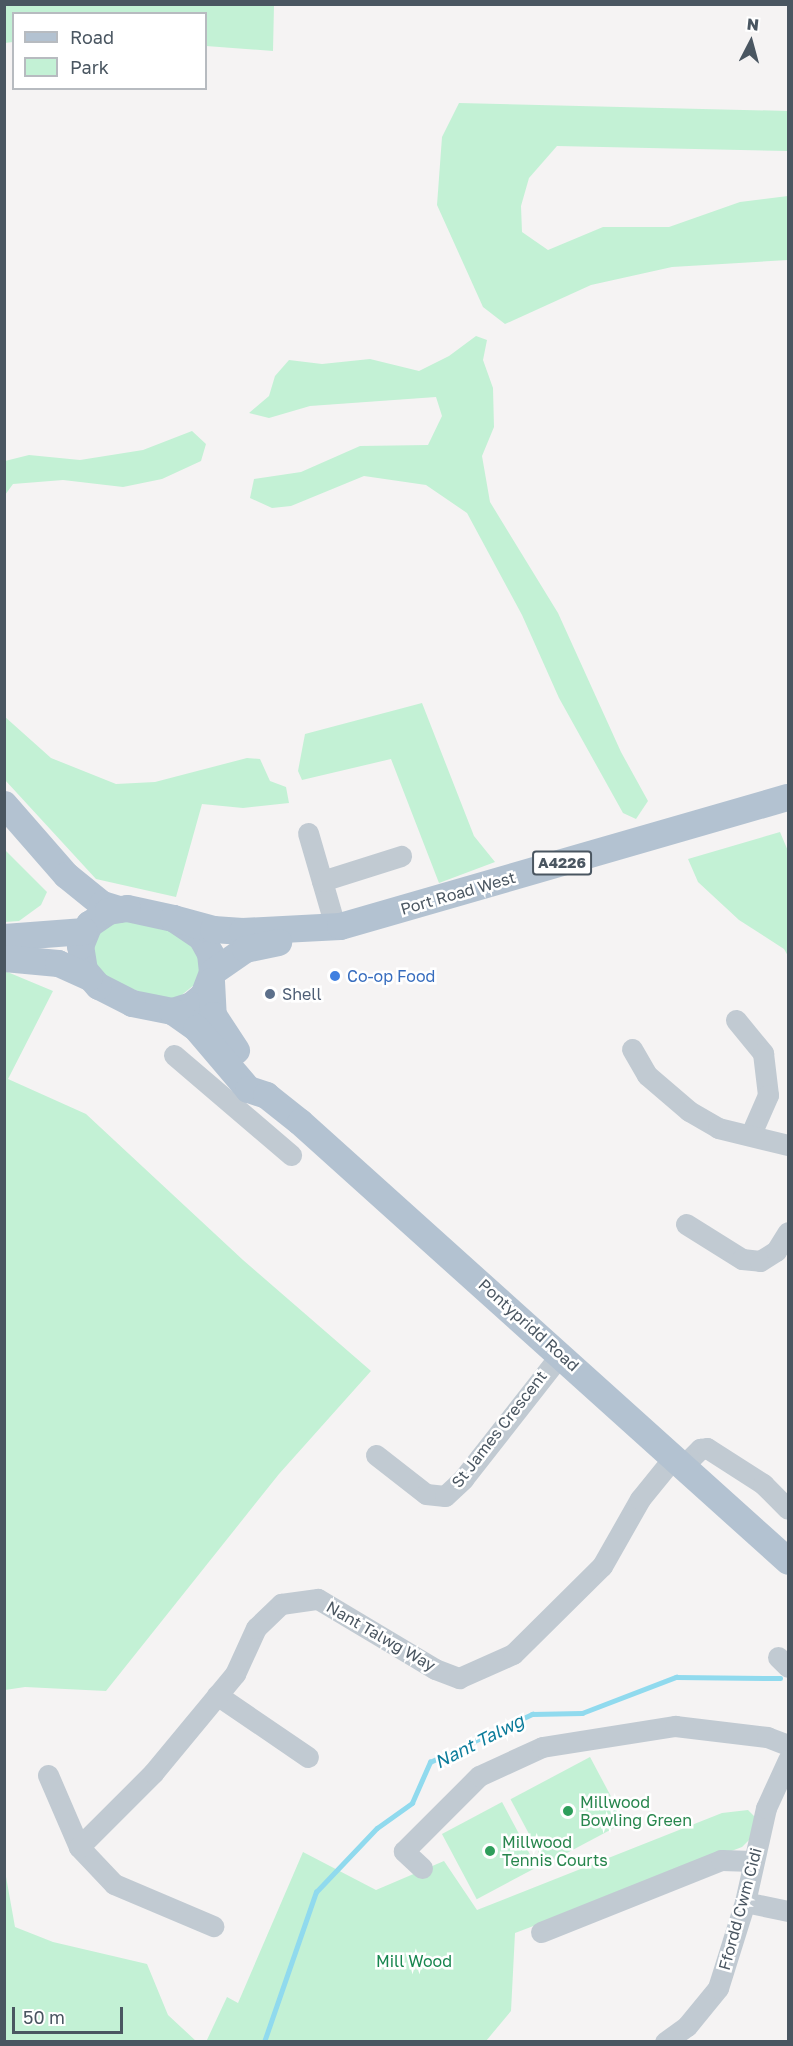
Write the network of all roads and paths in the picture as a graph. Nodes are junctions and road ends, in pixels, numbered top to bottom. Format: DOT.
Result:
graph roads {
  1 [pos="789,797"];
  2 [pos="4,804"];
  3 [pos="308,833"];
  4 [pos="401,856"];
  5 [pos="66,875"];
  6 [pos="322,881"];
  7 [pos="118,909"];
  8 [pos="173,918"];
  9 [pos="335,926"];
  10 [pos="85,929"];
  11 [pos="4,937"];
  12 [pos="4,958"];
  13 [pos="89,977"];
  14 [pos="212,977"];
  15 [pos="172,1011"];
  16 [pos="736,1020"];
  17 [pos="632,1049"];
  18 [pos="168,1055"];
  19 [pos="266,1095"];
  20 [pos="300,1122"];
  21 [pos="751,1134"];
  22 [pos="789,1145"];
  23 [pos="686,1224"];
  24 [pos="789,1232"];
  25 [pos="561,1354"];
  26 [pos="374,1456"];
  27 [pos="679,1461"];
  28 [pos="789,1509"];
  29 [pos="789,1561"];
  30 [pos="217,1695"];
  31 [pos="789,1745"];
  32 [pos="308,1757"];
  33 [pos="789,1760"];
  34 [pos="48,1775"];
  35 [pos="79,1847"];
  36 [pos="753,1862"];
  37 [pos="422,1868"];
  38 [pos="745,1902"];
  39 [pos="789,1911"];
  40 [pos="213,1926"];
  41 [pos="541,1932"];
  42 [pos="665,2042"];
  1 -- 9 [label="main road, Port Road West / A4226"];
  2 -- 5 [label="main road"];
  3 -- 6 [label="street"];
  4 -- 6 [label="street"];
  5 -- 7 [label="main road"];
  5 -- 10 [label="main road"];
  6 -- 9 [label="street"];
  7 -- 8 [label="main road"];
  7 -- 10 [label="main road"];
  8 -- 9 [label="main road, Port Road West / A4226"];
  8 -- 14 [label="main road"];
  9 -- 14 [label="main road, Port Road West / A4226"];
  10 -- 11 [label="main road"];
  10 -- 13 [label="main road"];
  12 -- 13 [label="main road"];
  13 -- 15 [label="main road"];
  14 -- 15 [label="main road"];
  14 -- 19 [label="main road, Pontypridd Road"];
  15 -- 19 [label="main road, Pontypridd Road"];
  16 -- 21 [label="street"];
  17 -- 21 [label="street"];
  18 -- 20 [label="street"];
  19 -- 20 [label="main road, Pontypridd Road"];
  20 -- 25 [label="main road, Pontypridd Road"];
  21 -- 22 [label="street"];
  23 -- 24 [label="street"];
  25 -- 26 [label="street, St James Crescent"];
  25 -- 27 [label="main road, Pontypridd Road"];
  27 -- 28 [label="street"];
  27 -- 29 [label="main road, Pontypridd Road"];
  27 -- 30 [label="street, Nant Talwg Way"];
  30 -- 32 [label="street"];
  30 -- 35 [label="street, Nant Talwg Way"];
  31 -- 37 [label="street"];
  33 -- 36 [label="street, Ffordd Cwm Cidi"];
  34 -- 35 [label="street"];
  35 -- 40 [label="street"];
  36 -- 38 [label="street, Ffordd Cwm Cidi"];
  36 -- 41 [label="street"];
  38 -- 39 [label="street"];
  38 -- 42 [label="street, Ffordd Cwm Cidi"];
}
